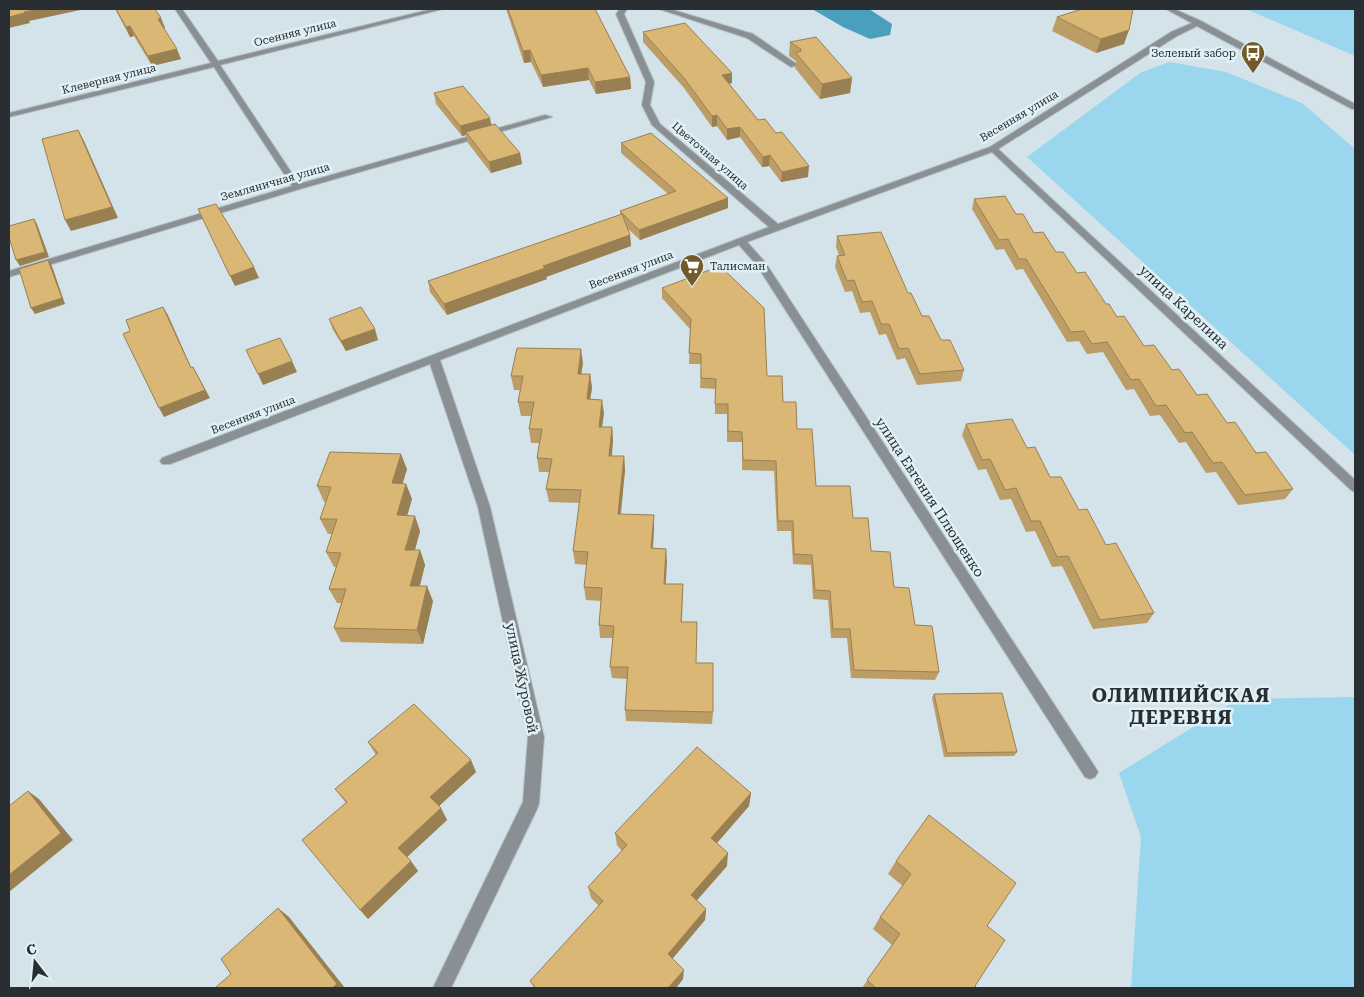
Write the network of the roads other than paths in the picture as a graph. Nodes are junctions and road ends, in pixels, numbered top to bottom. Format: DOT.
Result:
graph roads {
  1 [pos="179,9"];
  2 [pos="440,9"];
  3 [pos="623,9"];
  4 [pos="663,9"];
  5 [pos="1169,9"];
  6 [pos="1198,23"];
  7 [pos="214,64"];
  8 [pos="794,65"];
  9 [pos="1355,107"];
  10 [pos="9,115"];
  11 [pos="548,117"];
  12 [pos="994,149"];
  13 [pos="297,187"];
  14 [pos="776,228"];
  15 [pos="741,241"];
  16 [pos="9,274"];
  17 [pos="434,359"];
  18 [pos="166,461"];
  19 [pos="1355,487"];
  20 [pos="1090,772"];
  21 [pos="442,988"];
  1 -- 7 [label="street"];
  2 -- 7 [label="street, Осенняя улица"];
  3 -- 14 [label="street, Цветочная улица"];
  4 -- 8 [label="street"];
  5 -- 6 [label="street"];
  6 -- 9 [label="street"];
  6 -- 12 [label="street, Весенняя улица"];
  7 -- 10 [label="street, Клеверная улица"];
  7 -- 13 [label="street"];
  11 -- 13 [label="street, Земляничная улица"];
  12 -- 14 [label="street, Весенняя улица"];
  12 -- 19 [label="street, улица Карелина"];
  13 -- 16 [label="street, Земляничная улица"];
  14 -- 15 [label="street, Весенняя улица"];
  15 -- 17 [label="street, Весенняя улица"];
  15 -- 20 [label="street, улица Евгения Плющенко"];
  17 -- 18 [label="street, Весенняя улица"];
  17 -- 21 [label="street, улица Журовой"];
}
